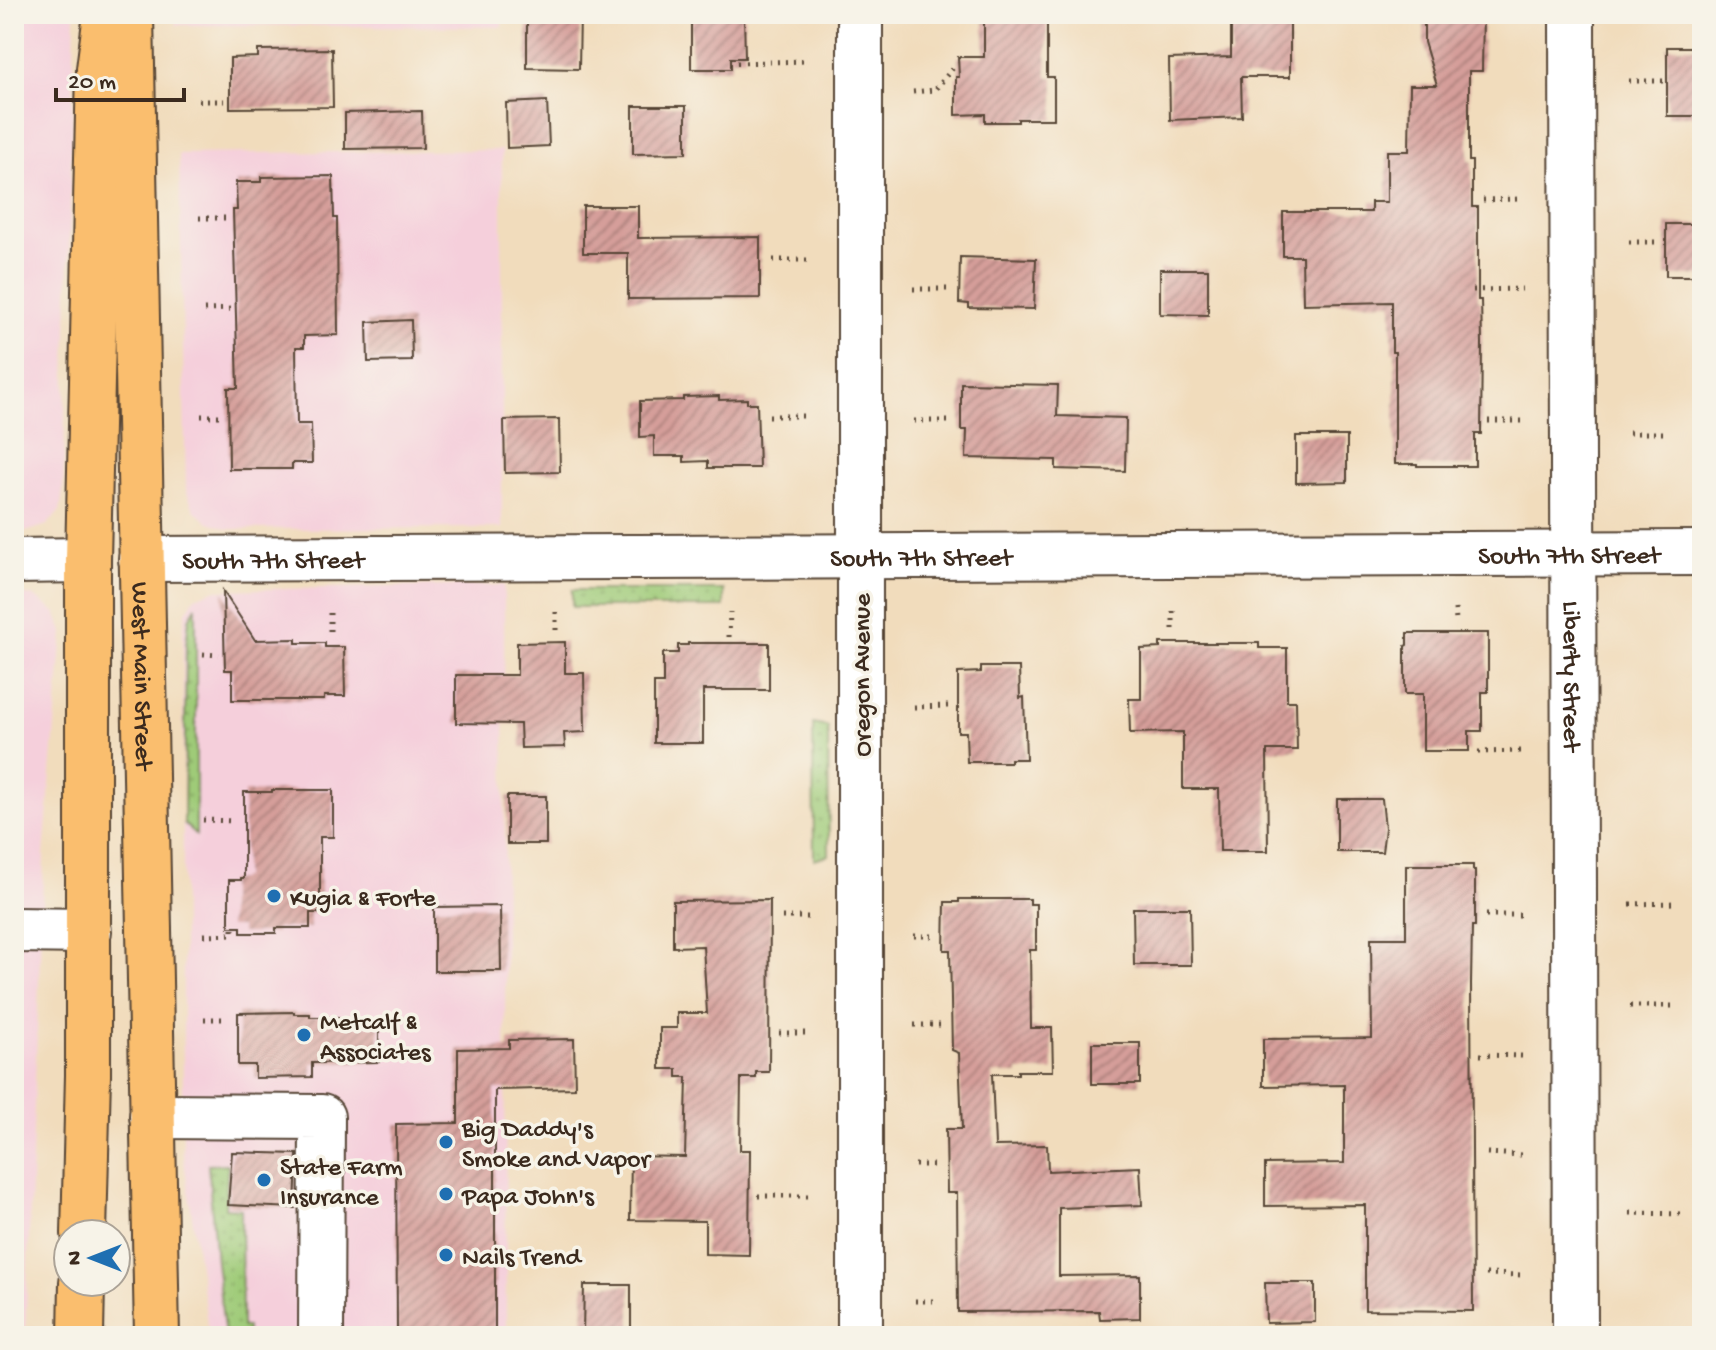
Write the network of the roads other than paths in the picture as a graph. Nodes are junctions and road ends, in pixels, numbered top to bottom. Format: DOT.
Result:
graph roads {
  1 [pos="106,14"];
  2 [pos="131,14"];
  3 [pos="860,14"];
  4 [pos="1572,14"];
  5 [pos="1574,553"];
  6 [pos="1702,553"];
  7 [pos="860,556"];
  8 [pos="141,559"];
  9 [pos="88,560"];
  10 [pos="14,561"];
  11 [pos="14,930"];
  12 [pos="89,931"];
  13 [pos="152,1116"];
  14 [pos="84,1218"];
  15 [pos="82,1298"];
  16 [pos="81,1336"];
  17 [pos="157,1336"];
  18 [pos="321,1336"];
  19 [pos="860,1336"];
  20 [pos="1575,1336"];
  1 -- 9 [label="main road"];
  2 -- 8 [label="main road, West Main Street"];
  3 -- 7 [label="street, Oregon Avenue"];
  4 -- 5 [label="street, Liberty Street"];
  5 -- 6 [label="street, South 7th Street"];
  5 -- 7 [label="street, South 7th Street"];
  5 -- 20 [label="street, Liberty Street"];
  7 -- 8 [label="street, South 7th Street"];
  7 -- 19 [label="street, Oregon Avenue"];
  8 -- 13 [label="main road, West Main Street"];
  9 -- 10 [label="street"];
  9 -- 12 [label="main road"];
  11 -- 12 [label="street"];
  12 -- 14 [label="main road"];
  13 -- 17 [label="main road, West Main Street"];
  13 -- 18 [label="street"];
  15 -- 16 [label="main road"];
}
